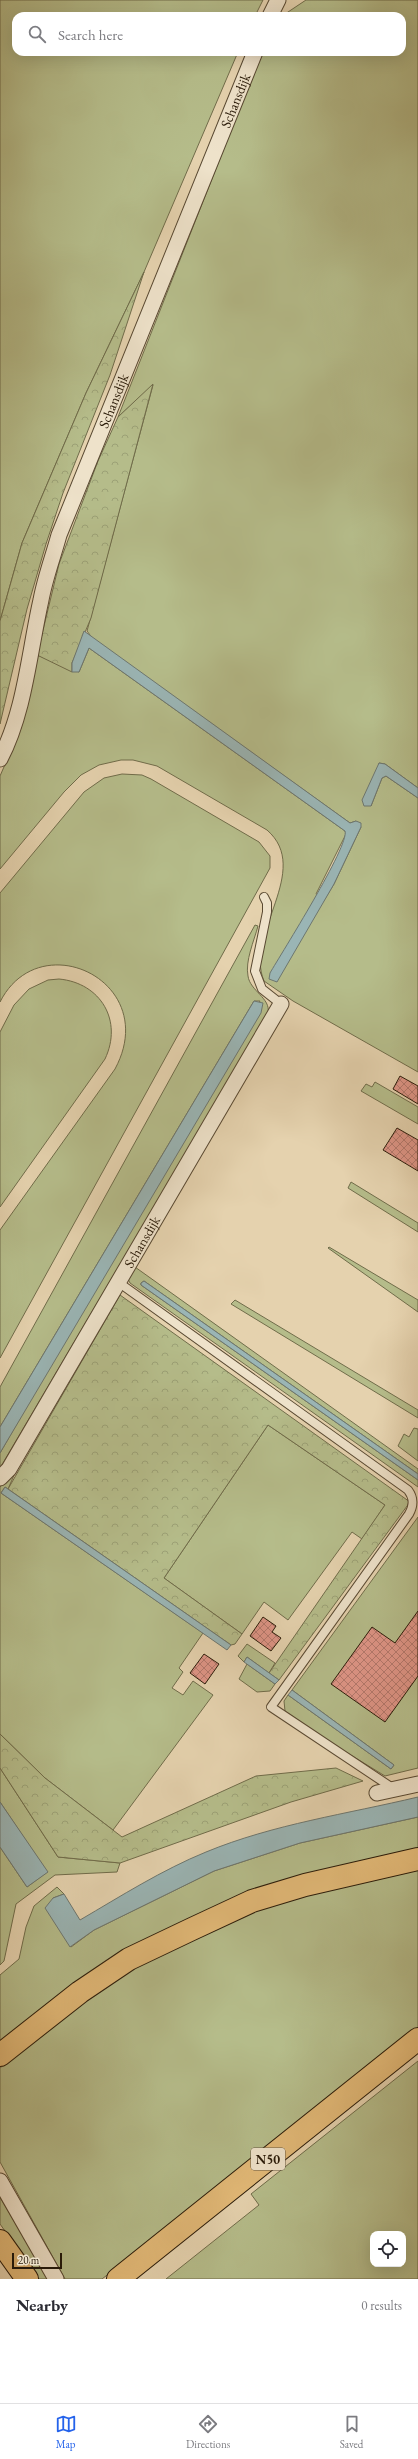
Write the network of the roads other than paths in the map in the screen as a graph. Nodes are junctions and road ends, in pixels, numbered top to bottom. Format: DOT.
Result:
graph roads {
  1 [pos="278,0"];
  2 [pos="272,12"];
  3 [pos="253,56"];
  4 [pos="0,759"];
  5 [pos="264,897"];
  6 [pos="281,1004"];
  7 [pos="118,1282"];
  8 [pos="0,1478"];
  9 [pos="418,1784"];
  10 [pos="394,1790"];
  11 [pos="377,1793"];
  12 [pos="418,1859"];
  13 [pos="418,2039"];
  14 [pos="418,2054"];
  15 [pos="0,2055"];
  16 [pos="0,2181"];
  17 [pos="0,2241"];
  18 [pos="27,2279"];
  19 [pos="56,2279"];
  20 [pos="118,2279"];
  21 [pos="136,2279"];
  1 -- 2 [label="street"];
  3 -- 4 [label="street, Schansdijk"];
  5 -- 6 [label="lane"];
  6 -- 7 [label="street, Schansdijk"];
  7 -- 8 [label="street, Schansdijk"];
  7 -- 10 [label="lane"];
  9 -- 10 [label="street"];
  10 -- 11 [label="street"];
  12 -- 15 [label="highway"];
  13 -- 20 [label="highway, N50"];
  14 -- 21 [label="highway, N50"];
  16 -- 19 [label="street"];
  17 -- 18 [label="highway"];
}
